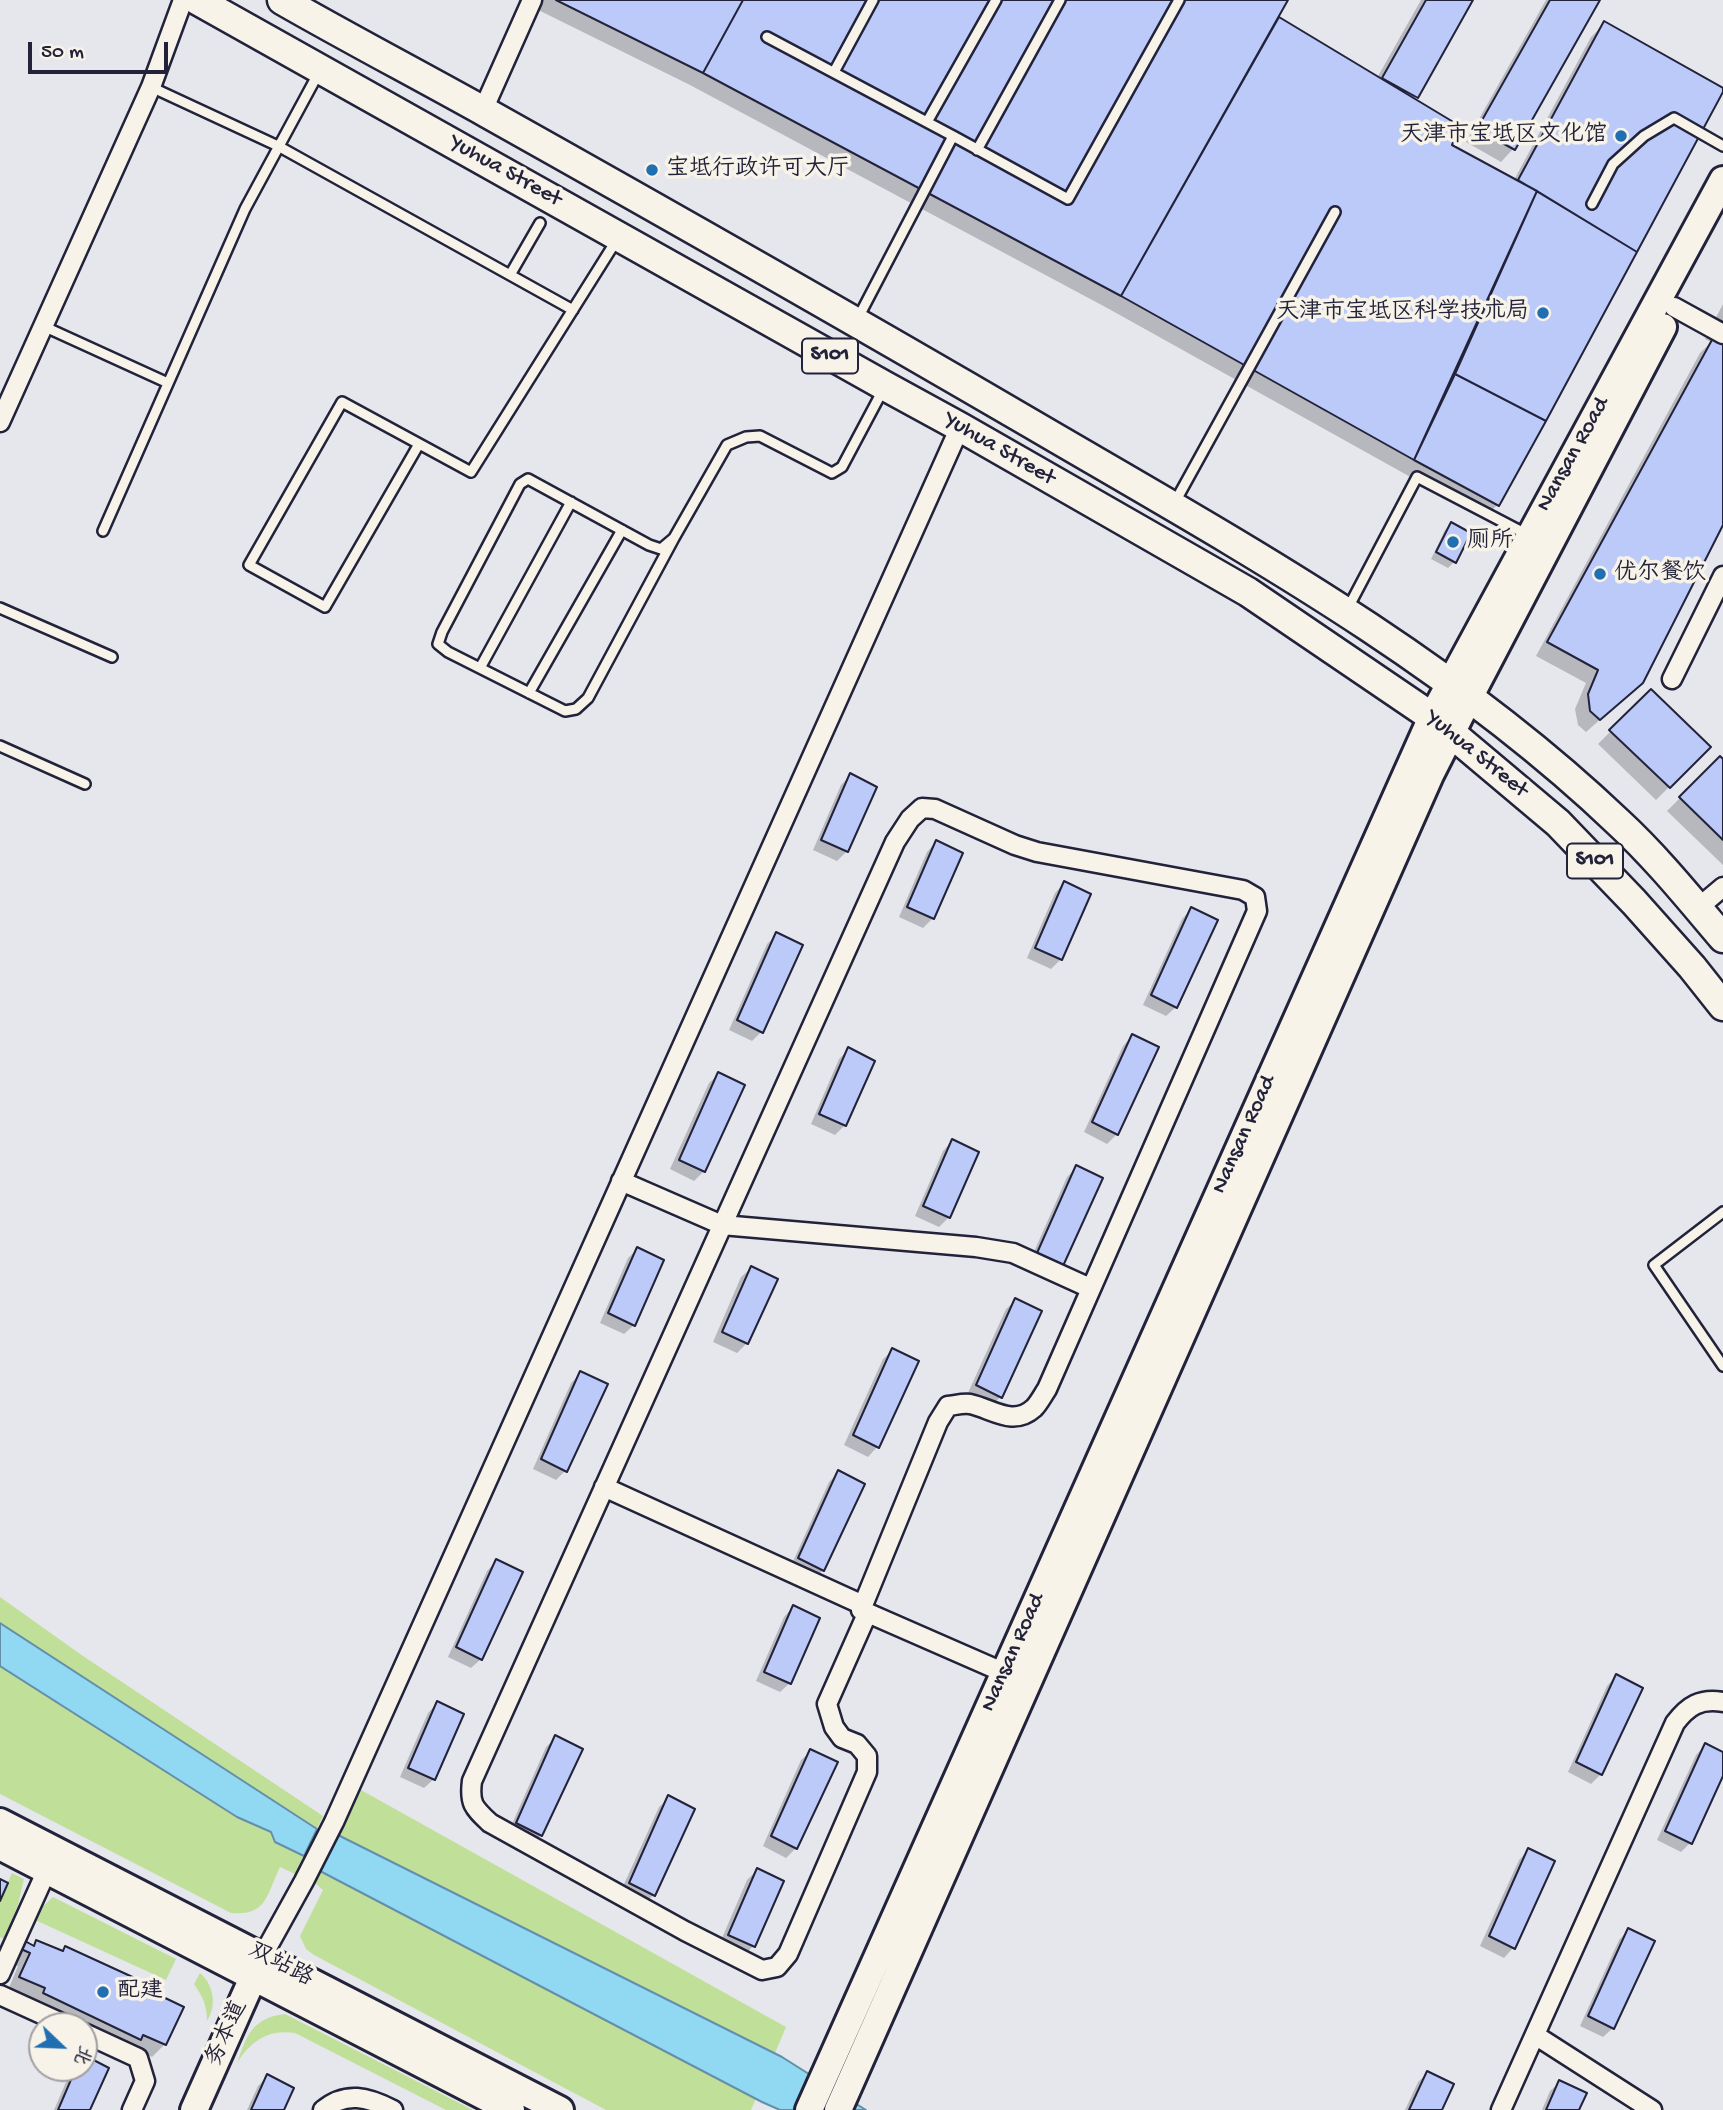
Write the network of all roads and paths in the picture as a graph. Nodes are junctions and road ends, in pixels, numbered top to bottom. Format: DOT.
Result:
graph roads {
  1 [pos="183,0"];
  2 [pos="197,0"];
  3 [pos="282,0"];
  4 [pos="533,0"];
  5 [pos="873,0"];
  6 [pos="996,0"];
  7 [pos="1060,0"];
  8 [pos="1178,0"];
  9 [pos="767,37"];
  10 [pos="321,70"];
  11 [pos="834,72"];
  12 [pos="151,87"];
  13 [pos="482,110"];
  14 [pos="927,122"];
  15 [pos="953,136"];
  16 [pos="278,146"];
  17 [pos="1723,146"];
  18 [pos="977,150"];
  19 [pos="1723,180"];
  20 [pos="1592,204"];
  21 [pos="1335,212"];
  22 [pos="1723,215"];
  23 [pos="540,223"];
  24 [pos="619,236"];
  25 [pos="510,275"];
  26 [pos="1674,307"];
  27 [pos="573,310"];
  28 [pos="856,321"];
  29 [pos="43,326"];
  30 [pos="1723,334"];
  31 [pos="168,383"];
  32 [pos="885,386"];
  33 [pos="0,422"];
  34 [pos="960,427"];
  35 [pos="419,444"];
  36 [pos="571,502"];
  37 [pos="1173,506"];
  38 [pos="622,530"];
  39 [pos="103,531"];
  40 [pos="1530,536"];
  41 [pos="674,538"];
  42 [pos="1723,576"];
  43 [pos="0,608"];
  44 [pos="1346,611"];
  45 [pos="112,657"];
  46 [pos="480,668"];
  47 [pos="1672,679"];
  48 [pos="1460,689"];
  49 [pos="529,693"];
  50 [pos="1441,724"];
  51 [pos="0,746"];
  52 [pos="85,784"];
  53 [pos="1723,887"];
  54 [pos="1698,908"];
  55 [pos="1723,938"];
  56 [pos="1723,1006"];
  57 [pos="621,1181"];
  58 [pos="1723,1212"];
  59 [pos="722,1225"];
  60 [pos="1090,1288"];
  61 [pos="1723,1366"];
  62 [pos="604,1487"];
  63 [pos="865,1609"];
  64 [pos="1005,1673"];
  65 [pos="1723,1702"];
  66 [pos="0,1822"];
  67 [pos="0,1846"];
  68 [pos="47,1870"];
  69 [pos="258,1967"];
  70 [pos="0,1974"];
  71 [pos="0,1995"];
  72 [pos="37,2012"];
  73 [pos="1535,2035"];
  74 [pos="98,2040"];
  75 [pos="132,2110"];
  76 [pos="194,2110"];
  77 [pos="323,2110"];
  78 [pos="393,2110"];
  79 [pos="511,2110"];
  80 [pos="560,2110"];
  81 [pos="809,2110"];
  82 [pos="838,2110"];
  83 [pos="1501,2110"];
  84 [pos="1652,2110"];
  1 -- 12 [label="street"];
  2 -- 10 [label="main road, Yuhua Street / S101"];
  3 -- 13 [label="main road, Yuhua Street / S101"];
  4 -- 13 [label="street"];
  5 -- 11 [label="lane"];
  6 -- 14 [label="lane"];
  7 -- 18 [label="lane"];
  8 -- 18 [label="lane"];
  9 -- 11 [label="lane"];
  10 -- 16 [label="lane"];
  10 -- 24 [label="main road, Yuhua Street / S101"];
  11 -- 14 [label="lane"];
  12 -- 16 [label="lane"];
  12 -- 29 [label="street"];
  13 -- 28 [label="main road, Yuhua Street / S101"];
  14 -- 15 [label="lane"];
  15 -- 18 [label="lane"];
  15 -- 28 [label="lane"];
  16 -- 25 [label="lane"];
  16 -- 31 [label="lane"];
  17 -- 20 [label="lane"];
  19 -- 40 [label="street, Nansan Road"];
  21 -- 37 [label="lane"];
  22 -- 26 [label="street, Nansan Road"];
  23 -- 25 [label="lane"];
  24 -- 27 [label="lane"];
  24 -- 32 [label="main road, Yuhua Street / S101"];
  25 -- 27 [label="lane"];
  26 -- 30 [label="street"];
  26 -- 48 [label="street, Nansan Road"];
  27 -- 35 [label="lane"];
  28 -- 37 [label="main road, Yuhua Street / S101"];
  29 -- 31 [label="lane"];
  29 -- 33 [label="street"];
  31 -- 39 [label="lane"];
  32 -- 34 [label="main road, Yuhua Street / S101"];
  32 -- 41 [label="lane"];
  34 -- 50 [label="main road, Yuhua Street / S101"];
  34 -- 57 [label="street"];
  35 -- 35 [label="lane"];
  36 -- 38 [label="lane"];
  36 -- 46 [label="lane"];
  36 -- 46 [label="lane"];
  37 -- 44 [label="main road, Yuhua Street / S101"];
  38 -- 41 [label="lane"];
  38 -- 49 [label="lane"];
  40 -- 44 [label="lane"];
  40 -- 48 [label="street, Nansan Road"];
  41 -- 49 [label="lane"];
  42 -- 47 [label="street"];
  43 -- 45 [label="lane"];
  44 -- 48 [label="main road, Yuhua Street / S101"];
  46 -- 49 [label="lane"];
  48 -- 50 [label="street, Nansan Road"];
  48 -- 54 [label="main road, Yuhua Street / S101"];
  50 -- 56 [label="main road, Yuhua Street / S101"];
  50 -- 64 [label="street, Nansan Road"];
  50 -- 82 [label="street, Nansan Road"];
  51 -- 52 [label="lane"];
  53 -- 54 [label="street"];
  54 -- 55 [label="main road, Yuhua Street / S101"];
  57 -- 59 [label="street"];
  57 -- 69 [label="street"];
  58 -- 61 [label="lane"];
  59 -- 60 [label="street"];
  59 -- 60 [label="street"];
  59 -- 62 [label="street"];
  60 -- 63 [label="street"];
  62 -- 63 [label="street"];
  62 -- 63 [label="street"];
  63 -- 64 [label="street"];
  64 -- 81 [label="street, Nansan Road"];
  65 -- 73 [label="street"];
  66 -- 69 [label="street, 双站路"];
  67 -- 68 [label="street, 双站路"];
  68 -- 69 [label="street, 双站路"];
  68 -- 70 [label="street"];
  69 -- 76 [label="street, 务本道"];
  69 -- 79 [label="street, 双站路"];
  69 -- 80 [label="street, 双站路"];
  71 -- 72 [label="street"];
  73 -- 83 [label="street"];
  73 -- 84 [label="street"];
  74 -- 75 [label="street"];
  77 -- 78 [label="street"];
}
